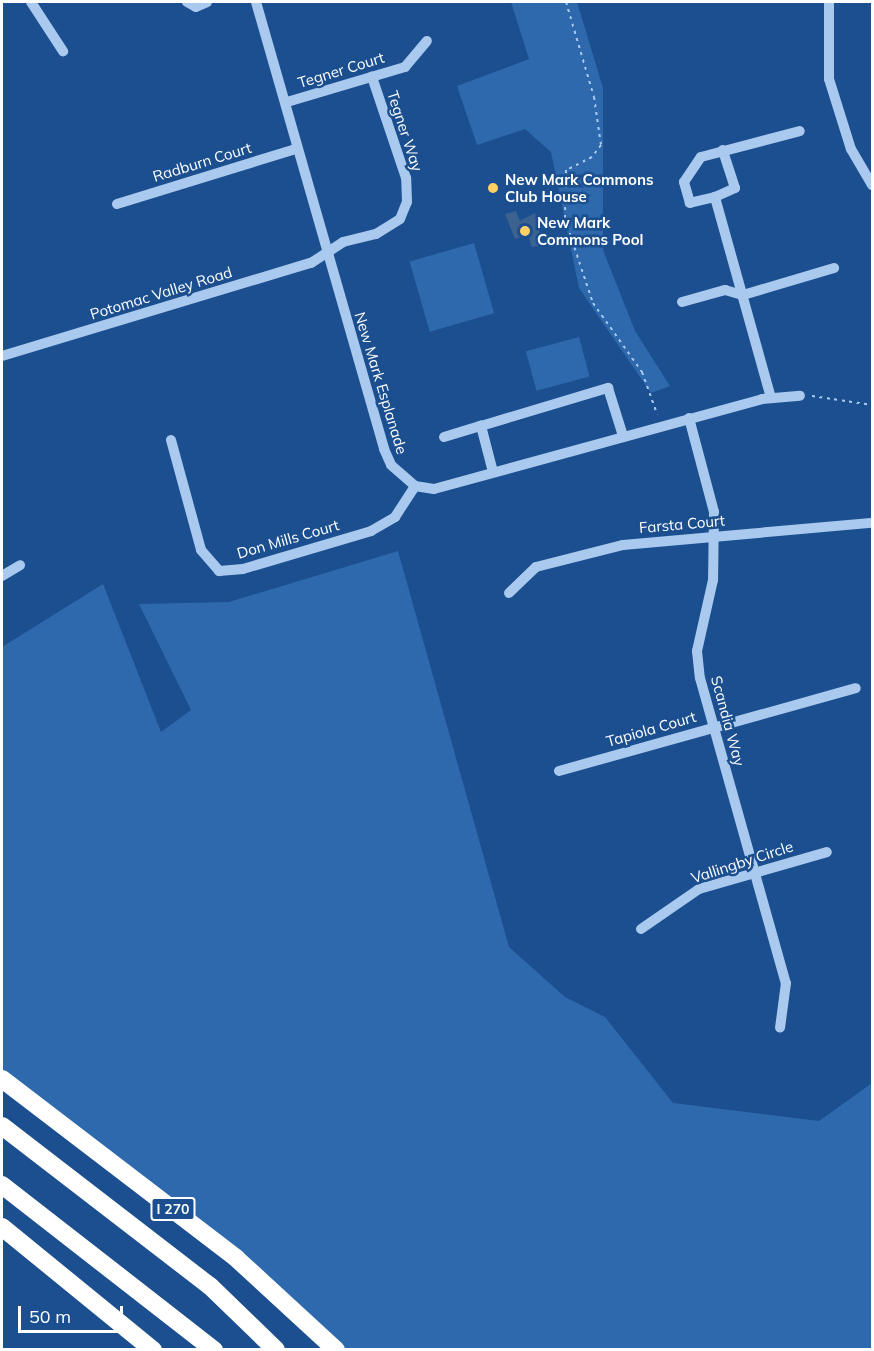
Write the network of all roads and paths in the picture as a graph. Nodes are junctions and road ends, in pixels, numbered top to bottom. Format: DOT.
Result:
graph roads {
  1 [pos="32,2"];
  2 [pos="187,2"];
  3 [pos="207,2"];
  4 [pos="256,2"];
  5 [pos="566,2"];
  6 [pos="829,2"];
  7 [pos="427,41"];
  8 [pos="63,51"];
  9 [pos="372,77"];
  10 [pos="287,102"];
  11 [pos="800,131"];
  12 [pos="296,149"];
  13 [pos="723,150"];
  14 [pos="873,185"];
  15 [pos="715,197"];
  16 [pos="117,204"];
  17 [pos="327,255"];
  18 [pos="834,268"];
  19 [pos="743,295"];
  20 [pos="682,302"];
  21 [pos="2,356"];
  22 [pos="800,396"];
  23 [pos="771,398"];
  24 [pos="873,405"];
  25 [pos="689,418"];
  26 [pos="480,426"];
  27 [pos="660,426"];
  28 [pos="623,436"];
  29 [pos="444,437"];
  30 [pos="171,440"];
  31 [pos="494,472"];
  32 [pos="415,486"];
  33 [pos="871,523"];
  34 [pos="714,536"];
  35 [pos="20,565"];
  36 [pos="2,576"];
  37 [pos="509,592"];
  38 [pos="856,688"];
  39 [pos="714,728"];
  40 [pos="559,771"];
  41 [pos="826,852"];
  42 [pos="754,873"];
  43 [pos="642,929"];
  44 [pos="780,1028"];
  45 [pos="2,1079"];
  46 [pos="2,1126"];
  47 [pos="2,1185"];
  48 [pos="2,1227"];
  49 [pos="153,1350"];
  50 [pos="214,1350"];
  51 [pos="276,1350"];
  52 [pos="336,1350"];
  1 -- 8 [label="street"];
  2 -- 3 [label="street"];
  4 -- 10 [label="street, New Mark Esplanade"];
  5 -- 27 [label="path"];
  6 -- 14 [label="street"];
  7 -- 9 [label="street, Tegner Court"];
  9 -- 10 [label="street, Tegner Court"];
  9 -- 17 [label="street, Tegner Way"];
  10 -- 12 [label="street, New Mark Esplanade"];
  11 -- 13 [label="street"];
  12 -- 16 [label="street, Radburn Court"];
  12 -- 17 [label="street, New Mark Esplanade"];
  13 -- 15 [label="street"];
  13 -- 15 [label="street"];
  15 -- 19 [label="street"];
  17 -- 21 [label="street, Potomac Valley Road"];
  17 -- 32 [label="street, New Mark Esplanade"];
  18 -- 19 [label="street"];
  19 -- 20 [label="street"];
  19 -- 23 [label="street"];
  22 -- 23 [label="street"];
  22 -- 24 [label="path"];
  23 -- 25 [label="street"];
  25 -- 27 [label="street"];
  25 -- 34 [label="street, Scandia Way"];
  26 -- 28 [label="street"];
  26 -- 29 [label="street"];
  26 -- 31 [label="street"];
  27 -- 28 [label="street"];
  28 -- 31 [label="street"];
  30 -- 32 [label="street, Don Mills Court"];
  31 -- 32 [label="street"];
  33 -- 34 [label="street, Farsta Court"];
  34 -- 37 [label="street, Farsta Court"];
  34 -- 39 [label="street, Scandia Way"];
  35 -- 36 [label="street"];
  38 -- 39 [label="street, Tapiola Court"];
  39 -- 40 [label="street, Tapiola Court"];
  39 -- 42 [label="street, Scandia Way"];
  41 -- 42 [label="street, Vallingby Circle"];
  42 -- 43 [label="street, Vallingby Circle"];
  42 -- 44 [label="street, Scandia Way"];
  45 -- 52 [label="highway, I 270"];
  46 -- 51 [label="highway, I 270"];
  47 -- 50 [label="highway"];
  48 -- 49 [label="highway"];
}
